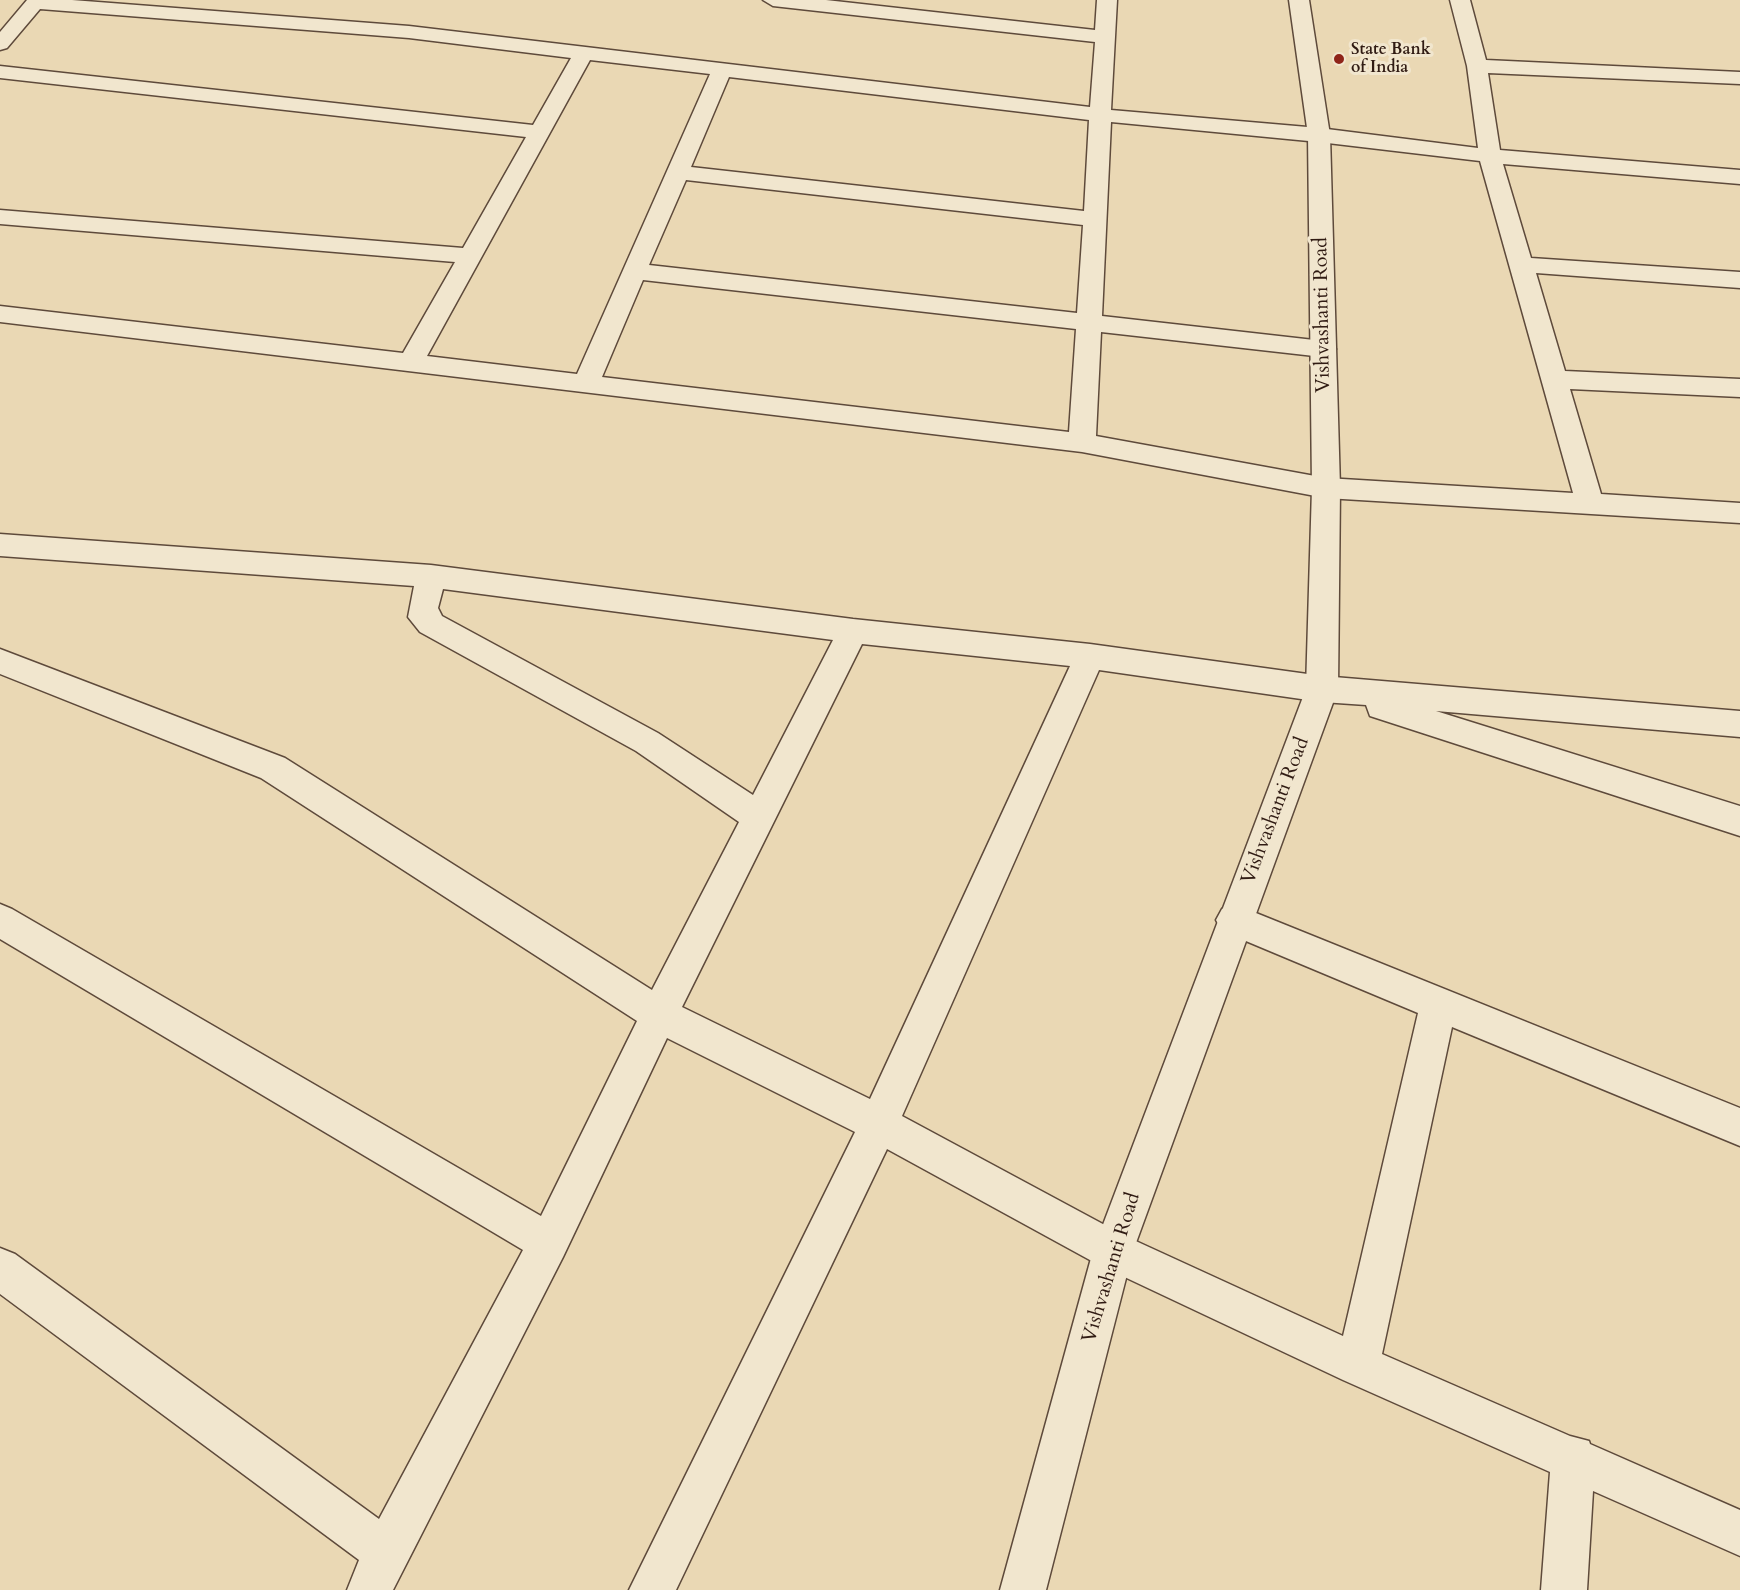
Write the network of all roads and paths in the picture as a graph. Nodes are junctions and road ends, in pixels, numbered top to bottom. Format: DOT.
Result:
graph roads {
  1 [pos="773,0"];
  2 [pos="1107,0"];
  3 [pos="1299,0"];
  4 [pos="1460,0"];
  5 [pos="37,2"];
  6 [pos="1105,37"];
  7 [pos="0,44"];
  8 [pos="584,53"];
  9 [pos="1477,66"];
  10 [pos="722,70"];
  11 [pos="0,72"];
  12 [pos="1740,78"];
  13 [pos="1100,116"];
  14 [pos="539,132"];
  15 [pos="1319,135"];
  16 [pos="1490,156"];
  17 [pos="677,172"];
  18 [pos="1740,177"];
  19 [pos="0,217"];
  20 [pos="1094,219"];
  21 [pos="469,256"];
  22 [pos="1522,265"];
  23 [pos="633,271"];
  24 [pos="1740,280"];
  25 [pos="0,314"];
  26 [pos="1089,321"];
  27 [pos="1323,349"];
  28 [pos="410,363"];
  29 [pos="1554,379"];
  30 [pos="586,383"];
  31 [pos="1740,388"];
  32 [pos="1082,443"];
  33 [pos="1326,488"];
  34 [pos="1590,503"];
  35 [pos="1740,513"];
  36 [pos="0,545"];
  37 [pos="431,576"];
  38 [pos="853,631"];
  39 [pos="1090,656"];
  40 [pos="0,661"];
  41 [pos="1322,689"];
  42 [pos="1740,724"];
  43 [pos="760,818"];
  44 [pos="1740,820"];
  45 [pos="0,920"];
  46 [pos="1234,920"];
  47 [pos="1438,1005"];
  48 [pos="659,1015"];
  49 [pos="879,1124"];
  50 [pos="1740,1127"];
  51 [pos="549,1243"];
  52 [pos="1113,1251"];
  53 [pos="0,1269"];
  54 [pos="1359,1365"];
  55 [pos="1573,1457"];
  56 [pos="1740,1533"];
  57 [pos="378,1571"];
  58 [pos="652,1590"];
  59 [pos="1023,1590"];
  60 [pos="1564,1590"];
  1 -- 6 [label="street"];
  2 -- 6 [label="street"];
  3 -- 15 [label="street, Vishvashanti Road"];
  4 -- 9 [label="street"];
  5 -- 7 [label="street"];
  5 -- 8 [label="street"];
  6 -- 13 [label="street"];
  8 -- 10 [label="street"];
  8 -- 14 [label="street"];
  9 -- 12 [label="street"];
  9 -- 16 [label="street"];
  10 -- 13 [label="street"];
  10 -- 17 [label="street"];
  11 -- 14 [label="street"];
  13 -- 15 [label="street"];
  13 -- 20 [label="street"];
  14 -- 21 [label="street"];
  15 -- 16 [label="street"];
  15 -- 27 [label="street, Vishvashanti Road"];
  16 -- 18 [label="street"];
  16 -- 22 [label="street"];
  17 -- 20 [label="street"];
  17 -- 23 [label="street"];
  19 -- 21 [label="street"];
  20 -- 26 [label="street"];
  21 -- 28 [label="street"];
  22 -- 24 [label="street"];
  22 -- 29 [label="street"];
  23 -- 26 [label="street"];
  23 -- 30 [label="street"];
  25 -- 28 [label="street"];
  26 -- 27 [label="street"];
  26 -- 32 [label="street"];
  27 -- 33 [label="street, Vishvashanti Road"];
  28 -- 30 [label="street"];
  29 -- 31 [label="street"];
  29 -- 34 [label="street"];
  30 -- 32 [label="street"];
  32 -- 33 [label="street"];
  33 -- 34 [label="street"];
  33 -- 41 [label="street, Vishvashanti Road"];
  34 -- 35 [label="street"];
  36 -- 37 [label="street"];
  37 -- 38 [label="street"];
  37 -- 43 [label="street"];
  38 -- 39 [label="street"];
  38 -- 43 [label="street"];
  39 -- 41 [label="street"];
  39 -- 49 [label="street"];
  40 -- 48 [label="street"];
  41 -- 42 [label="street"];
  41 -- 44 [label="street"];
  41 -- 46 [label="street, Vishvashanti Road"];
  43 -- 48 [label="street"];
  45 -- 51 [label="street"];
  46 -- 47 [label="street"];
  46 -- 52 [label="street, Vishvashanti Road"];
  47 -- 50 [label="street"];
  47 -- 54 [label="street"];
  48 -- 49 [label="street"];
  48 -- 51 [label="street"];
  49 -- 52 [label="street"];
  49 -- 58 [label="street"];
  51 -- 57 [label="street"];
  52 -- 54 [label="street"];
  52 -- 59 [label="street, Vishvashanti Road"];
  53 -- 57 [label="street"];
  54 -- 55 [label="street"];
  55 -- 56 [label="street"];
  55 -- 60 [label="street"];
}
